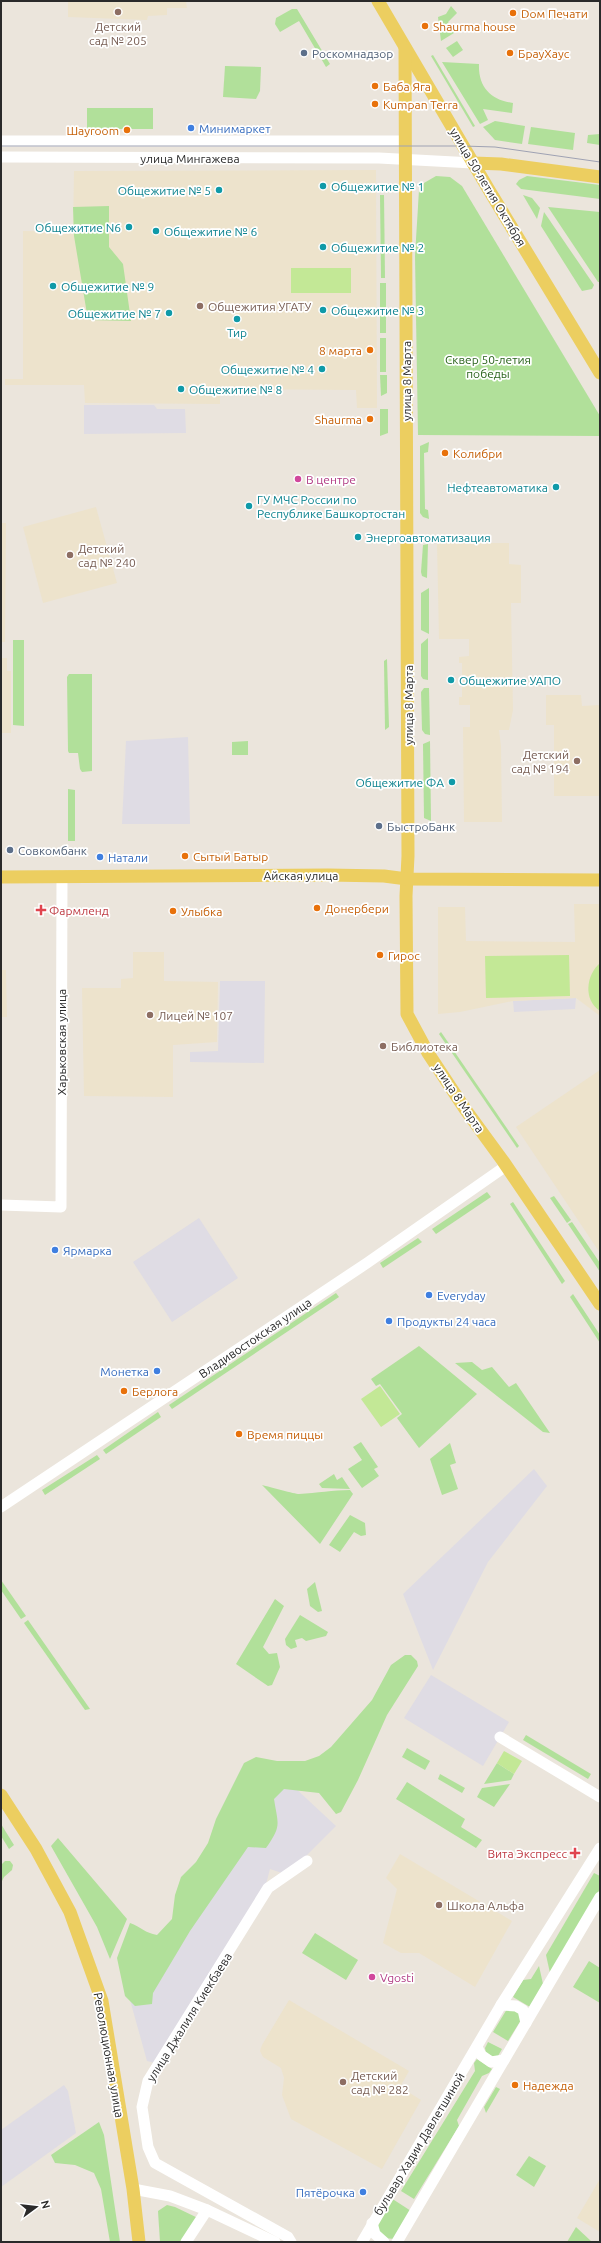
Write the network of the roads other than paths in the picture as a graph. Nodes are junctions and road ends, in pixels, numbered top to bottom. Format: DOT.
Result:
graph roads {
  1 [pos="378,1"];
  2 [pos="405,48"];
  3 [pos="1,141"];
  4 [pos="404,141"];
  5 [pos="1,157"];
  6 [pos="405,159"];
  7 [pos="473,163"];
  8 [pos="600,178"];
  9 [pos="600,373"];
  10 [pos="62,876"];
  11 [pos="1,877"];
  12 [pos="407,879"];
  13 [pos="600,880"];
  14 [pos="506,1166"];
  15 [pos="1,1205"];
  16 [pos="600,1304"];
  17 [pos="1,1507"];
  18 [pos="500,1737"];
  19 [pos="1,1795"];
  20 [pos="600,1797"];
  21 [pos="598,1856"];
  22 [pos="307,1861"];
  23 [pos="600,1898"];
  24 [pos="501,2005"];
  25 [pos="526,2023"];
  26 [pos="477,2047"];
  27 [pos="504,2060"];
  28 [pos="133,2190"];
  29 [pos="207,2210"];
  30 [pos="372,2224"];
  31 [pos="139,2242"];
  32 [pos="186,2242"];
  33 [pos="275,2242"];
  34 [pos="291,2242"];
  35 [pos="362,2242"];
  36 [pos="384,2242"];
  37 [pos="397,2242"];
  1 -- 2 [label="main road, улица 50-летия Октября"];
  2 -- 4 [label="main road, улица 8 Марта"];
  2 -- 7 [label="main road, улица 50-летия Октября"];
  3 -- 4 [label="street"];
  4 -- 6 [label="main road, улица 8 Марта"];
  5 -- 6 [label="street, улица Мингажева"];
  6 -- 7 [label="street, улица Мингажева"];
  6 -- 12 [label="main road, улица 8 Марта"];
  7 -- 8 [label="main road"];
  7 -- 9 [label="main road, улица 50-летия Октября"];
  10 -- 11 [label="main road, Айская улица"];
  10 -- 12 [label="main road, Айская улица"];
  10 -- 15 [label="street, Харьковская улица"];
  12 -- 13 [label="main road, Айская улица"];
  12 -- 14 [label="main road, улица 8 Марта"];
  14 -- 16 [label="main road, улица 8 Марта"];
  14 -- 17 [label="street, Владивостокская улица"];
  18 -- 20 [label="street"];
  19 -- 28 [label="main road, Революционная улица"];
  21 -- 24 [label="street, бульвар Хадии Давлетшиной"];
  22 -- 34 [label="street, улица Джалиля Киекбаева"];
  23 -- 25 [label="street"];
  24 -- 25 [label="street"];
  24 -- 26 [label="street, бульвар Хадии Давлетшиной"];
  25 -- 27 [label="street"];
  26 -- 27 [label="street"];
  26 -- 30 [label="street, бульвар Хадии Давлетшиной"];
  27 -- 37 [label="street"];
  28 -- 29 [label="street"];
  28 -- 31 [label="main road, Революционная улица"];
  29 -- 32 [label="street"];
  29 -- 33 [label="street"];
  30 -- 35 [label="street, бульвар Хадии Давлетшиной"];
  30 -- 36 [label="street"];
}
